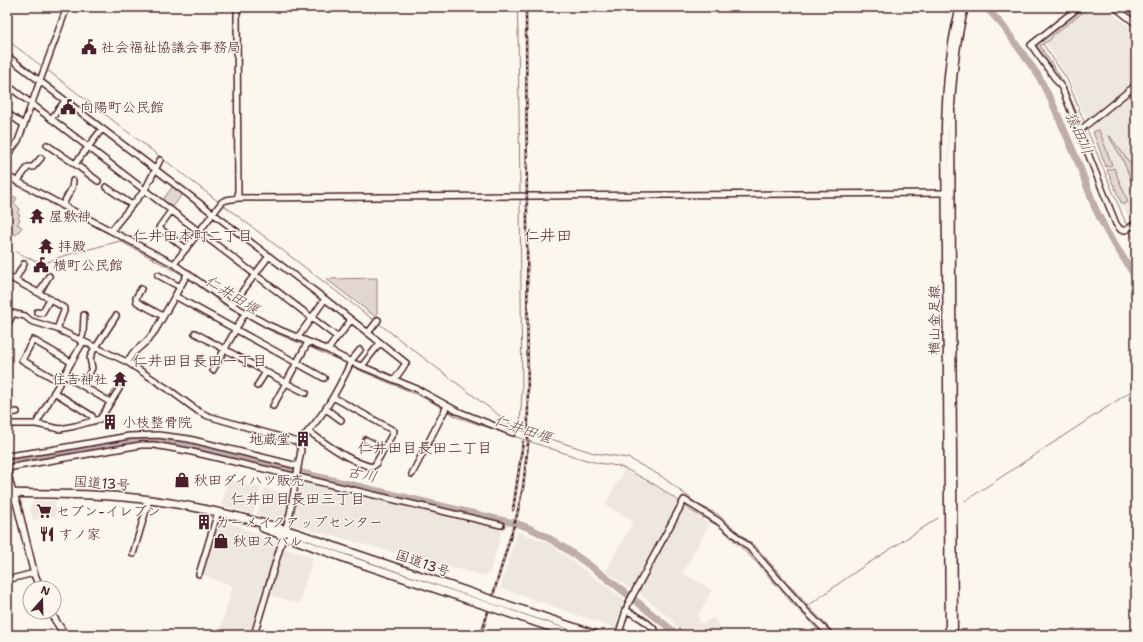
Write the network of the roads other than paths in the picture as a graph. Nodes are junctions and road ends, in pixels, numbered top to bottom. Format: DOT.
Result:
graph roads {
  1 [pos="67,7"];
  2 [pos="237,7"];
  3 [pos="960,7"];
  4 [pos="965,7"];
  5 [pos="1080,7"];
  6 [pos="1115,7"];
  7 [pos="1136,24"];
  8 [pos="7,56"];
  9 [pos="39,81"];
  10 [pos="7,85"];
  11 [pos="1136,86"];
  12 [pos="65,101"];
  13 [pos="32,104"];
  14 [pos="7,113"];
  15 [pos="51,119"];
  16 [pos="24,125"];
  17 [pos="102,129"];
  18 [pos="1079,131"];
  19 [pos="48,145"];
  20 [pos="88,147"];
  21 [pos="7,156"];
  22 [pos="42,158"];
  23 [pos="160,160"];
  24 [pos="75,164"];
  25 [pos="156,170"];
  26 [pos="7,176"];
  27 [pos="73,181"];
  28 [pos="98,181"];
  29 [pos="17,182"];
  30 [pos="106,187"];
  31 [pos="145,190"];
  32 [pos="946,193"];
  33 [pos="238,198"];
  34 [pos="132,205"];
  35 [pos="62,206"];
  36 [pos="171,211"];
  37 [pos="214,213"];
  38 [pos="1136,223"];
  39 [pos="111,231"];
  40 [pos="199,232"];
  41 [pos="186,248"];
  42 [pos="270,256"];
  43 [pos="24,264"];
  44 [pos="174,264"];
  45 [pos="188,273"];
  46 [pos="158,275"];
  47 [pos="255,275"];
  48 [pos="7,276"];
  49 [pos="50,276"];
  50 [pos="15,280"];
  51 [pos="180,287"];
  52 [pos="141,289"];
  53 [pos="39,293"];
  54 [pos="174,296"];
  55 [pos="50,299"];
  56 [pos="325,299"];
  57 [pos="232,305"];
  58 [pos="9,312"];
  59 [pos="37,312"];
  60 [pos="245,313"];
  61 [pos="84,315"];
  62 [pos="116,316"];
  63 [pos="163,316"];
  64 [pos="311,318"];
  65 [pos="351,320"];
  66 [pos="377,322"];
  67 [pos="7,326"];
  68 [pos="57,329"];
  69 [pos="236,330"];
  70 [pos="368,333"];
  71 [pos="195,334"];
  72 [pos="298,337"];
  73 [pos="337,337"];
  74 [pos="81,341"];
  75 [pos="380,343"];
  76 [pos="307,345"];
  77 [pos="95,347"];
  78 [pos="225,349"];
  79 [pos="328,350"];
  80 [pos="360,350"];
  81 [pos="71,362"];
  82 [pos="127,362"];
  83 [pos="351,362"];
  84 [pos="296,363"];
  85 [pos="362,366"];
  86 [pos="213,370"];
  87 [pos="266,372"];
  88 [pos="64,375"];
  89 [pos="87,378"];
  90 [pos="324,378"];
  91 [pos="395,379"];
  92 [pos="60,382"];
  93 [pos="286,382"];
  94 [pos="257,386"];
  95 [pos="119,389"];
  96 [pos="54,392"];
  97 [pos="306,393"];
  98 [pos="333,397"];
  99 [pos="110,402"];
  100 [pos="272,406"];
  101 [pos="447,406"];
  102 [pos="326,409"];
  103 [pos="17,412"];
  104 [pos="7,413"];
  105 [pos="341,420"];
  106 [pos="94,421"];
  107 [pos="36,424"];
  108 [pos="7,425"];
  109 [pos="309,432"];
  110 [pos="513,433"];
  111 [pos="366,440"];
  112 [pos="298,442"];
  113 [pos="384,449"];
  114 [pos="7,456"];
  115 [pos="298,467"];
  116 [pos="7,469"];
  117 [pos="412,474"];
  118 [pos="297,475"];
  119 [pos="10,493"];
  120 [pos="149,500"];
  121 [pos="218,512"];
  122 [pos="501,525"];
  123 [pos="285,533"];
  124 [pos="133,554"];
  125 [pos="34,573"];
  126 [pos="199,574"];
  127 [pos="7,580"];
  128 [pos="37,580"];
  129 [pos="625,610"];
  130 [pos="55,620"];
  131 [pos="619,633"];
  132 [pos="64,635"];
  133 [pos="254,635"];
  134 [pos="574,635"];
  135 [pos="597,635"];
  136 [pos="658,635"];
  137 [pos="830,635"];
  138 [pos="949,635"];
  139 [pos="954,635"];
  1 -- 9 [label="street"];
  2 -- 33 [label="street"];
  3 -- 32 [label="main road, 横山金足線"];
  4 -- 139 [label="main road, 横山金足線"];
  5 -- 18 [label="street"];
  6 -- 7 [label="street"];
  8 -- 9 [label="street"];
  9 -- 12 [label="street"];
  9 -- 13 [label="street"];
  10 -- 13 [label="street"];
  11 -- 18 [label="street"];
  12 -- 15 [label="street"];
  12 -- 17 [label="street"];
  13 -- 15 [label="street"];
  13 -- 16 [label="street"];
  14 -- 16 [label="street"];
  15 -- 20 [label="street"];
  16 -- 21 [label="street"];
  17 -- 20 [label="street"];
  17 -- 25 [label="street"];
  18 -- 38 [label="street"];
  19 -- 24 [label="street"];
  20 -- 24 [label="street"];
  20 -- 31 [label="street"];
  22 -- 29 [label="street"];
  23 -- 25 [label="street"];
  24 -- 28 [label="street"];
  25 -- 31 [label="street"];
  25 -- 37 [label="street"];
  26 -- 29 [label="street"];
  27 -- 35 [label="street"];
  29 -- 35 [label="street"];
  30 -- 34 [label="street"];
  31 -- 34 [label="street"];
  31 -- 36 [label="street"];
  32 -- 33 [label="street"];
  32 -- 138 [label="main road, 横山金足線"];
  33 -- 37 [label="street"];
  34 -- 39 [label="street"];
  35 -- 39 [label="street"];
  36 -- 40 [label="street"];
  36 -- 41 [label="street"];
  37 -- 40 [label="street"];
  37 -- 42 [label="street"];
  39 -- 44 [label="street"];
  40 -- 41 [label="street"];
  40 -- 47 [label="street"];
  41 -- 44 [label="street"];
  42 -- 47 [label="street"];
  42 -- 56 [label="street"];
  43 -- 50 [label="street"];
  44 -- 45 [label="street"];
  45 -- 51 [label="street"];
  45 -- 57 [label="street"];
  46 -- 51 [label="street"];
  47 -- 57 [label="street"];
  47 -- 64 [label="street"];
  48 -- 50 [label="street"];
  49 -- 53 [label="street"];
  50 -- 53 [label="street"];
  51 -- 54 [label="street"];
  52 -- 63 [label="street"];
  53 -- 55 [label="street"];
  54 -- 63 [label="street"];
  54 -- 69 [label="street"];
  55 -- 59 [label="street"];
  55 -- 68 [label="street"];
  56 -- 64 [label="street"];
  56 -- 65 [label="street"];
  57 -- 60 [label="street"];
  58 -- 67 [label="street"];
  58 -- 68 [label="street"];
  60 -- 69 [label="street"];
  60 -- 72 [label="street"];
  61 -- 74 [label="street"];
  62 -- 77 [label="street"];
  63 -- 82 [label="street"];
  64 -- 72 [label="street"];
  64 -- 73 [label="street"];
  65 -- 70 [label="street"];
  65 -- 73 [label="street"];
  66 -- 70 [label="street"];
  68 -- 74 [label="street"];
  69 -- 78 [label="street"];
  69 -- 84 [label="street"];
  70 -- 75 [label="street"];
  71 -- 78 [label="street"];
  72 -- 76 [label="street"];
  73 -- 79 [label="street"];
  74 -- 77 [label="street"];
  74 -- 81 [label="street"];
  75 -- 85 [label="street"];
  75 -- 91 [label="street"];
  76 -- 79 [label="street"];
  76 -- 84 [label="street"];
  77 -- 82 [label="street"];
  77 -- 89 [label="street"];
  78 -- 86 [label="street"];
  78 -- 87 [label="street"];
  79 -- 83 [label="street"];
  80 -- 83 [label="street"];
  81 -- 88 [label="street"];
  81 -- 92 [label="street"];
  82 -- 112 [label="street"];
  83 -- 85 [label="street"];
  83 -- 98 [label="street"];
  84 -- 90 [label="street"];
  84 -- 93 [label="street"];
  85 -- 91 [label="street"];
  87 -- 93 [label="street"];
  87 -- 94 [label="street"];
  88 -- 92 [label="street"];
  88 -- 99 [label="street"];
  91 -- 101 [label="street"];
  92 -- 96 [label="street"];
  93 -- 97 [label="street"];
  93 -- 100 [label="street"];
  95 -- 99 [label="street"];
  96 -- 106 [label="street"];
  96 -- 107 [label="street"];
  98 -- 102 [label="street"];
  98 -- 113 [label="street"];
  99 -- 106 [label="street"];
  101 -- 110 [label="street"];
  101 -- 117 [label="street"];
  102 -- 105 [label="street"];
  102 -- 109 [label="street"];
  103 -- 104 [label="street"];
  106 -- 107 [label="street"];
  107 -- 108 [label="street"];
  109 -- 112 [label="street"];
  109 -- 113 [label="street"];
  111 -- 113 [label="street"];
  112 -- 115 [label="street"];
  114 -- 115 [label="street"];
  115 -- 118 [label="street"];
  116 -- 118 [label="street"];
  116 -- 119 [label="street"];
  118 -- 122 [label="street"];
  118 -- 123 [label="street"];
  119 -- 120 [label="highway, 国道13号"];
  119 -- 125 [label="main road"];
  120 -- 121 [label="highway, 国道13号"];
  120 -- 124 [label="street"];
  121 -- 123 [label="highway, 国道13号"];
  121 -- 126 [label="street"];
  123 -- 133 [label="street"];
  123 -- 134 [label="highway, 国道13号, bridge"];
  123 -- 135 [label="highway, 国道13号, bridge"];
  125 -- 127 [label="street"];
  125 -- 128 [label="main road"];
  129 -- 131 [label="street"];
  129 -- 136 [label="street"];
  129 -- 137 [label="street"];
  130 -- 132 [label="main road"];
}
